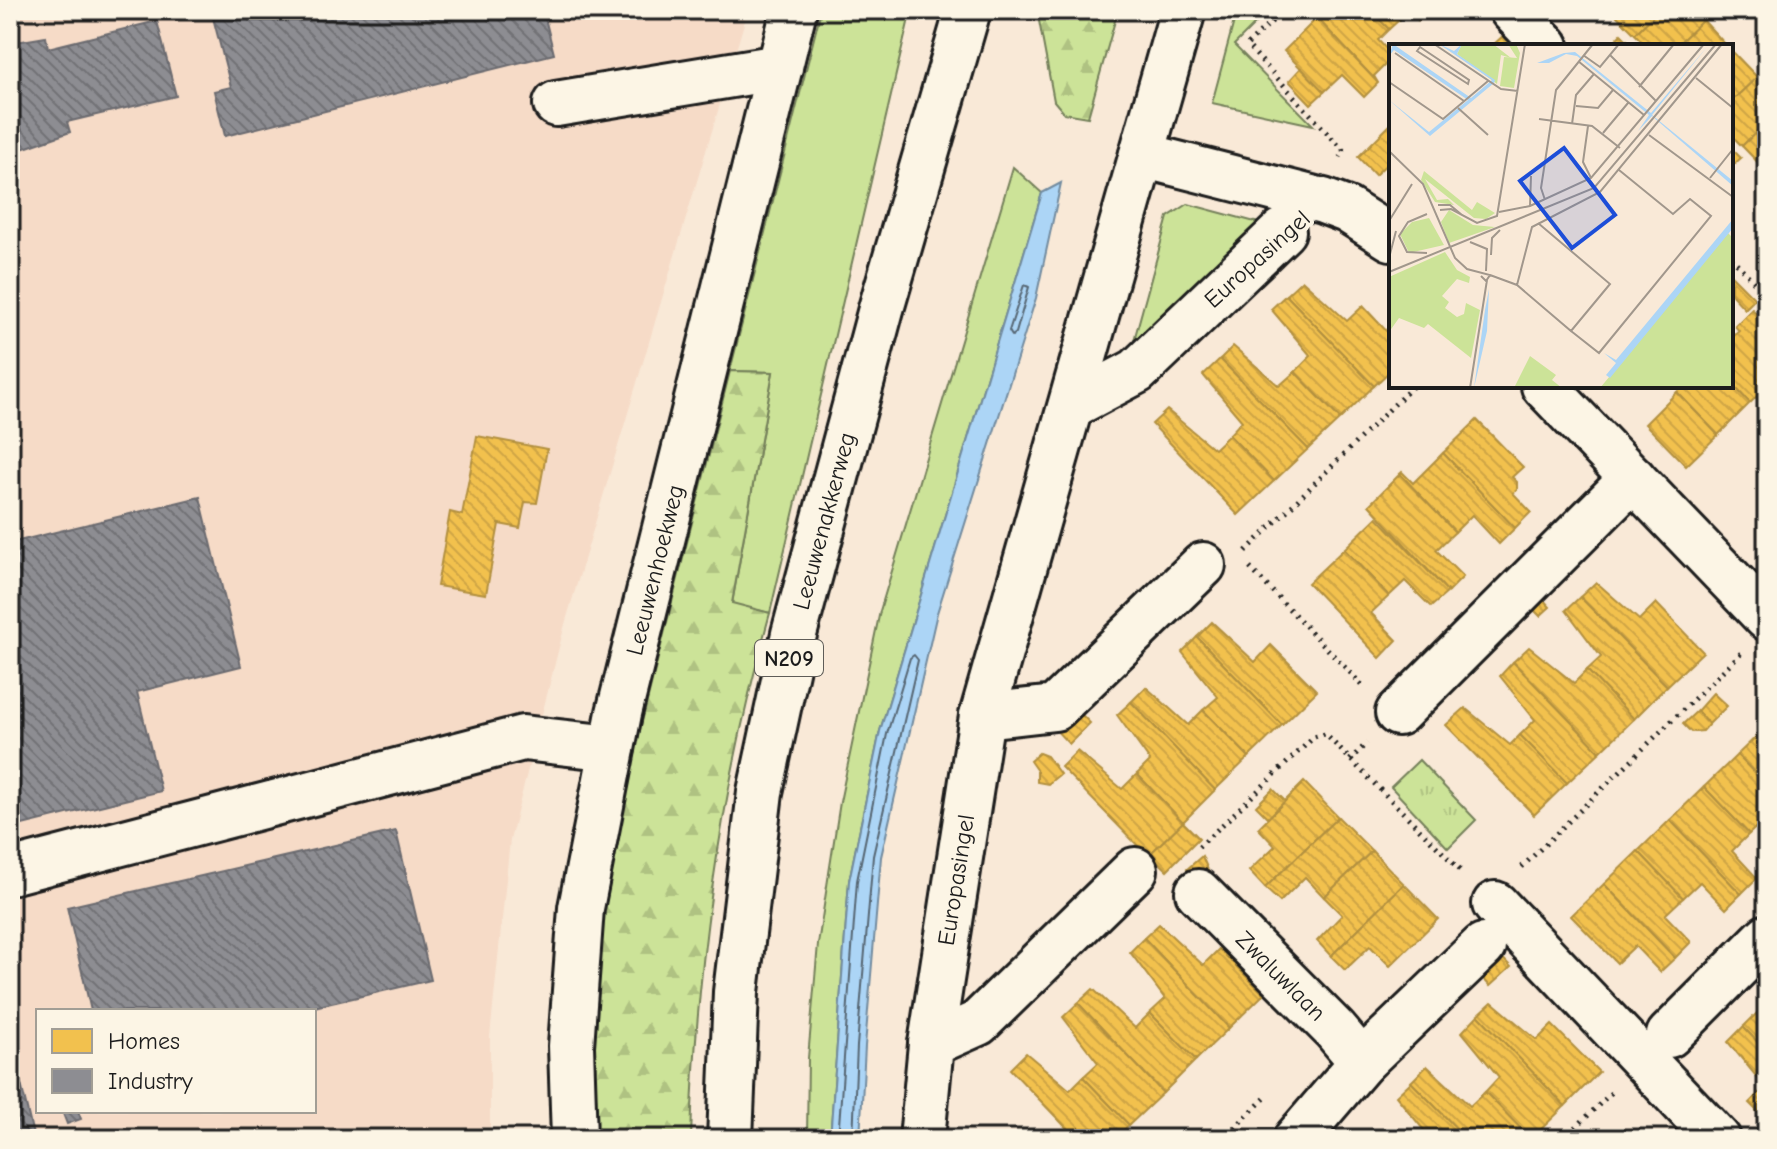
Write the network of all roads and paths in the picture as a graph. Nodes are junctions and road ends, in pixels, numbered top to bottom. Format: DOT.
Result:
graph roads {
  1 [pos="794,10"];
  2 [pos="968,10"];
  3 [pos="1183,10"];
  4 [pos="1284,10"];
  5 [pos="1512,10"];
  6 [pos="1544,44"];
  7 [pos="780,67"];
  8 [pos="556,104"];
  9 [pos="1142,155"];
  10 [pos="1323,201"];
  11 [pos="1283,231"];
  12 [pos="1389,237"];
  13 [pos="1733,259"];
  14 [pos="1767,296"];
  15 [pos="1411,388"];
  16 [pos="1546,388"];
  17 [pos="1071,406"];
  18 [pos="1633,478"];
  19 [pos="1203,565"];
  20 [pos="1756,633"];
  21 [pos="1398,713"];
  22 [pos="982,716"];
  23 [pos="612,748"];
  24 [pos="1135,870"];
  25 [pos="10,872"];
  26 [pos="1195,872"];
  27 [pos="1492,901"];
  28 [pos="1767,937"];
  29 [pos="1483,946"];
  30 [pos="1669,1035"];
  31 [pos="931,1044"];
  32 [pos="1362,1062"];
  33 [pos="574,1139"];
  34 [pos="730,1139"];
  35 [pos="922,1139"];
  36 [pos="1296,1139"];
  37 [pos="1718,1139"];
  1 -- 7 [label="street, Leeuwenhoekweg"];
  2 -- 34 [label="street, Leeuwenakkerweg / N209"];
  3 -- 9 [label="street, Europasingel"];
  4 -- 10 [label="path, Europasingel"];
  5 -- 6 [label="street"];
  7 -- 8 [label="street"];
  7 -- 23 [label="street, Leeuwenhoekweg"];
  9 -- 10 [label="street"];
  9 -- 17 [label="street, Europasingel"];
  10 -- 12 [label="street"];
  11 -- 17 [label="street, Europasingel"];
  13 -- 14 [label="path"];
  15 -- 21 [label="path"];
  16 -- 18 [label="street"];
  17 -- 22 [label="street, Europasingel"];
  18 -- 20 [label="street"];
  18 -- 21 [label="street"];
  19 -- 22 [label="street"];
  20 -- 27 [label="path"];
  22 -- 31 [label="street, Europasingel"];
  23 -- 25 [label="street"];
  23 -- 33 [label="street, Leeuwenhoekweg"];
  24 -- 31 [label="street"];
  26 -- 27 [label="path"];
  26 -- 32 [label="street, Zwaluwlaan"];
  27 -- 37 [label="street"];
  28 -- 30 [label="street"];
  29 -- 32 [label="street"];
  31 -- 35 [label="street, Europasingel"];
  32 -- 36 [label="street"];
}
